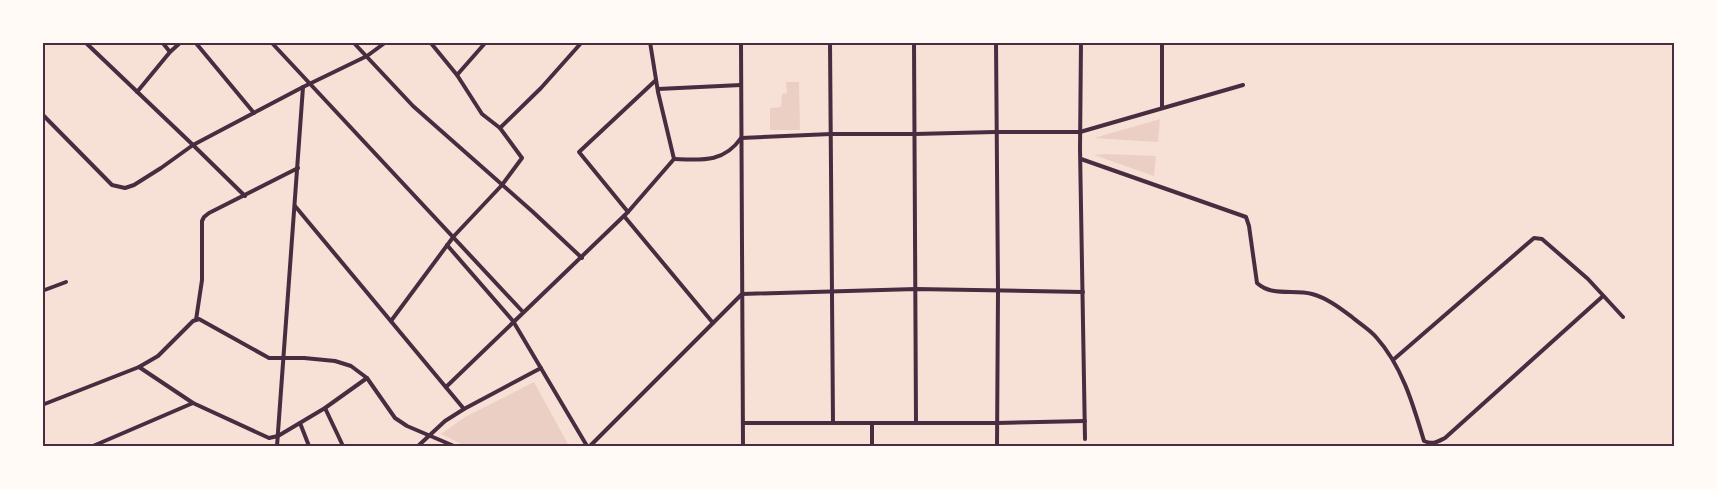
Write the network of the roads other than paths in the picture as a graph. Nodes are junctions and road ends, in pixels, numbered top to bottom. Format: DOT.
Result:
graph roads {
  1 [pos="85,42"];
  2 [pos="162,42"];
  3 [pos="181,42"];
  4 [pos="195,42"];
  5 [pos="271,42"];
  6 [pos="353,42"];
  7 [pos="386,42"];
  8 [pos="430,42"];
  9 [pos="486,42"];
  10 [pos="582,42"];
  11 [pos="650,42"];
  12 [pos="741,42"];
  13 [pos="830,42"];
  14 [pos="914,42"];
  15 [pos="996,42"];
  16 [pos="1081,42"];
  17 [pos="1162,42"];
  18 [pos="170,52"];
  19 [pos="367,56"];
  20 [pos="457,75"];
  21 [pos="656,80"];
  22 [pos="310,84"];
  23 [pos="741,85"];
  24 [pos="1243,85"];
  25 [pos="303,87"];
  26 [pos="658,89"];
  27 [pos="137,92"];
  28 [pos="1162,108"];
  29 [pos="254,113"];
  30 [pos="42,114"];
  31 [pos="500,128"];
  32 [pos="996,132"];
  33 [pos="1080,132"];
  34 [pos="831,134"];
  35 [pos="915,134"];
  36 [pos="741,138"];
  37 [pos="194,145"];
  38 [pos="1080,158"];
  39 [pos="674,159"];
  40 [pos="298,168"];
  41 [pos="502,185"];
  42 [pos="244,196"];
  43 [pos="295,206"];
  44 [pos="628,212"];
  45 [pos="624,216"];
  46 [pos="454,236"];
  47 [pos="447,245"];
  48 [pos="582,258"];
  49 [pos="66,282"];
  50 [pos="916,289"];
  51 [pos="42,291"];
  52 [pos="832,291"];
  53 [pos="998,291"];
  54 [pos="1083,292"];
  55 [pos="742,294"];
  56 [pos="1603,296"];
  57 [pos="523,312"];
  58 [pos="1623,318"];
  59 [pos="196,320"];
  60 [pos="391,321"];
  61 [pos="513,322"];
  62 [pos="713,323"];
  63 [pos="284,357"];
  64 [pos="1393,360"];
  65 [pos="139,368"];
  66 [pos="541,368"];
  67 [pos="367,378"];
  68 [pos="446,387"];
  69 [pos="193,403"];
  70 [pos="42,404"];
  71 [pos="325,408"];
  72 [pos="464,409"];
  73 [pos="1085,421"];
  74 [pos="300,423"];
  75 [pos="742,423"];
  76 [pos="833,423"];
  77 [pos="997,423"];
  78 [pos="872,424"];
  79 [pos="916,424"];
  80 [pos="278,436"];
  81 [pos="429,436"];
  82 [pos="1085,438"];
  83 [pos="277,445"];
  84 [pos="93,446"];
  85 [pos="270,446"];
  86 [pos="309,446"];
  87 [pos="343,446"];
  88 [pos="418,446"];
  89 [pos="454,446"];
  90 [pos="588,446"];
  91 [pos="743,446"];
  92 [pos="872,446"];
  93 [pos="997,446"];
  1 -- 27 [label="street"];
  2 -- 18 [label="street"];
  3 -- 18 [label="street"];
  4 -- 29 [label="street"];
  5 -- 22 [label="street"];
  6 -- 19 [label="street"];
  7 -- 19 [label="street"];
  8 -- 20 [label="street"];
  9 -- 20 [label="street"];
  10 -- 31 [label="street"];
  11 -- 21 [label="street"];
  12 -- 23 [label="street"];
  13 -- 34 [label="street"];
  14 -- 35 [label="street"];
  15 -- 32 [label="street"];
  16 -- 33 [label="street"];
  17 -- 28 [label="street"];
  18 -- 27 [label="street"];
  19 -- 22 [label="street"];
  19 -- 41 [label="street"];
  20 -- 31 [label="street"];
  21 -- 26 [label="street"];
  21 -- 44 [label="street"];
  22 -- 25 [label="street"];
  22 -- 46 [label="street"];
  23 -- 26 [label="street"];
  23 -- 36 [label="street"];
  24 -- 28 [label="street"];
  25 -- 29 [label="street"];
  25 -- 40 [label="street"];
  26 -- 39 [label="street"];
  27 -- 37 [label="street"];
  28 -- 33 [label="street"];
  29 -- 37 [label="street"];
  30 -- 37 [label="street"];
  31 -- 41 [label="street"];
  32 -- 33 [label="street"];
  32 -- 35 [label="street"];
  32 -- 53 [label="street"];
  33 -- 38 [label="street"];
  34 -- 35 [label="street"];
  34 -- 36 [label="street"];
  34 -- 52 [label="street"];
  35 -- 50 [label="street"];
  36 -- 39 [label="street"];
  36 -- 55 [label="street"];
  37 -- 42 [label="street"];
  38 -- 54 [label="street"];
  38 -- 64 [label="street"];
  39 -- 44 [label="street"];
  40 -- 42 [label="street"];
  40 -- 43 [label="street"];
  41 -- 46 [label="street"];
  41 -- 48 [label="street"];
  42 -- 59 [label="street"];
  43 -- 60 [label="street"];
  43 -- 63 [label="street"];
  44 -- 45 [label="street"];
  45 -- 48 [label="street"];
  45 -- 62 [label="street"];
  46 -- 47 [label="street"];
  46 -- 57 [label="street"];
  47 -- 60 [label="street"];
  47 -- 61 [label="street"];
  48 -- 57 [label="street"];
  49 -- 51 [label="street"];
  50 -- 52 [label="street"];
  50 -- 53 [label="street"];
  50 -- 79 [label="street"];
  52 -- 55 [label="street"];
  52 -- 76 [label="street"];
  53 -- 54 [label="street"];
  53 -- 77 [label="street"];
  54 -- 73 [label="street"];
  55 -- 62 [label="street"];
  55 -- 75 [label="street"];
  56 -- 58 [label="street"];
  56 -- 64 [label="street"];
  56 -- 64 [label="street"];
  57 -- 61 [label="street"];
  59 -- 63 [label="street"];
  59 -- 65 [label="street"];
  60 -- 68 [label="street"];
  61 -- 66 [label="street"];
  61 -- 68 [label="street"];
  62 -- 90 [label="street"];
  63 -- 67 [label="street"];
  63 -- 80 [label="street"];
  65 -- 69 [label="street"];
  65 -- 70 [label="street"];
  66 -- 72 [label="street"];
  66 -- 90 [label="street"];
  67 -- 71 [label="street"];
  67 -- 81 [label="street"];
  68 -- 72 [label="street"];
  69 -- 80 [label="street"];
  69 -- 84 [label="street"];
  71 -- 74 [label="street"];
  71 -- 87 [label="street"];
  72 -- 81 [label="street"];
  73 -- 77 [label="street"];
  73 -- 82 [label="street"];
  74 -- 80 [label="street"];
  74 -- 86 [label="street"];
  75 -- 76 [label="street"];
  75 -- 91 [label="street"];
  76 -- 78 [label="street"];
  77 -- 79 [label="street"];
  77 -- 93 [label="street"];
  78 -- 79 [label="street"];
  78 -- 92 [label="street"];
  80 -- 83 [label="street"];
  81 -- 88 [label="street"];
  81 -- 89 [label="street"];
  83 -- 85 [label="street"];
}
